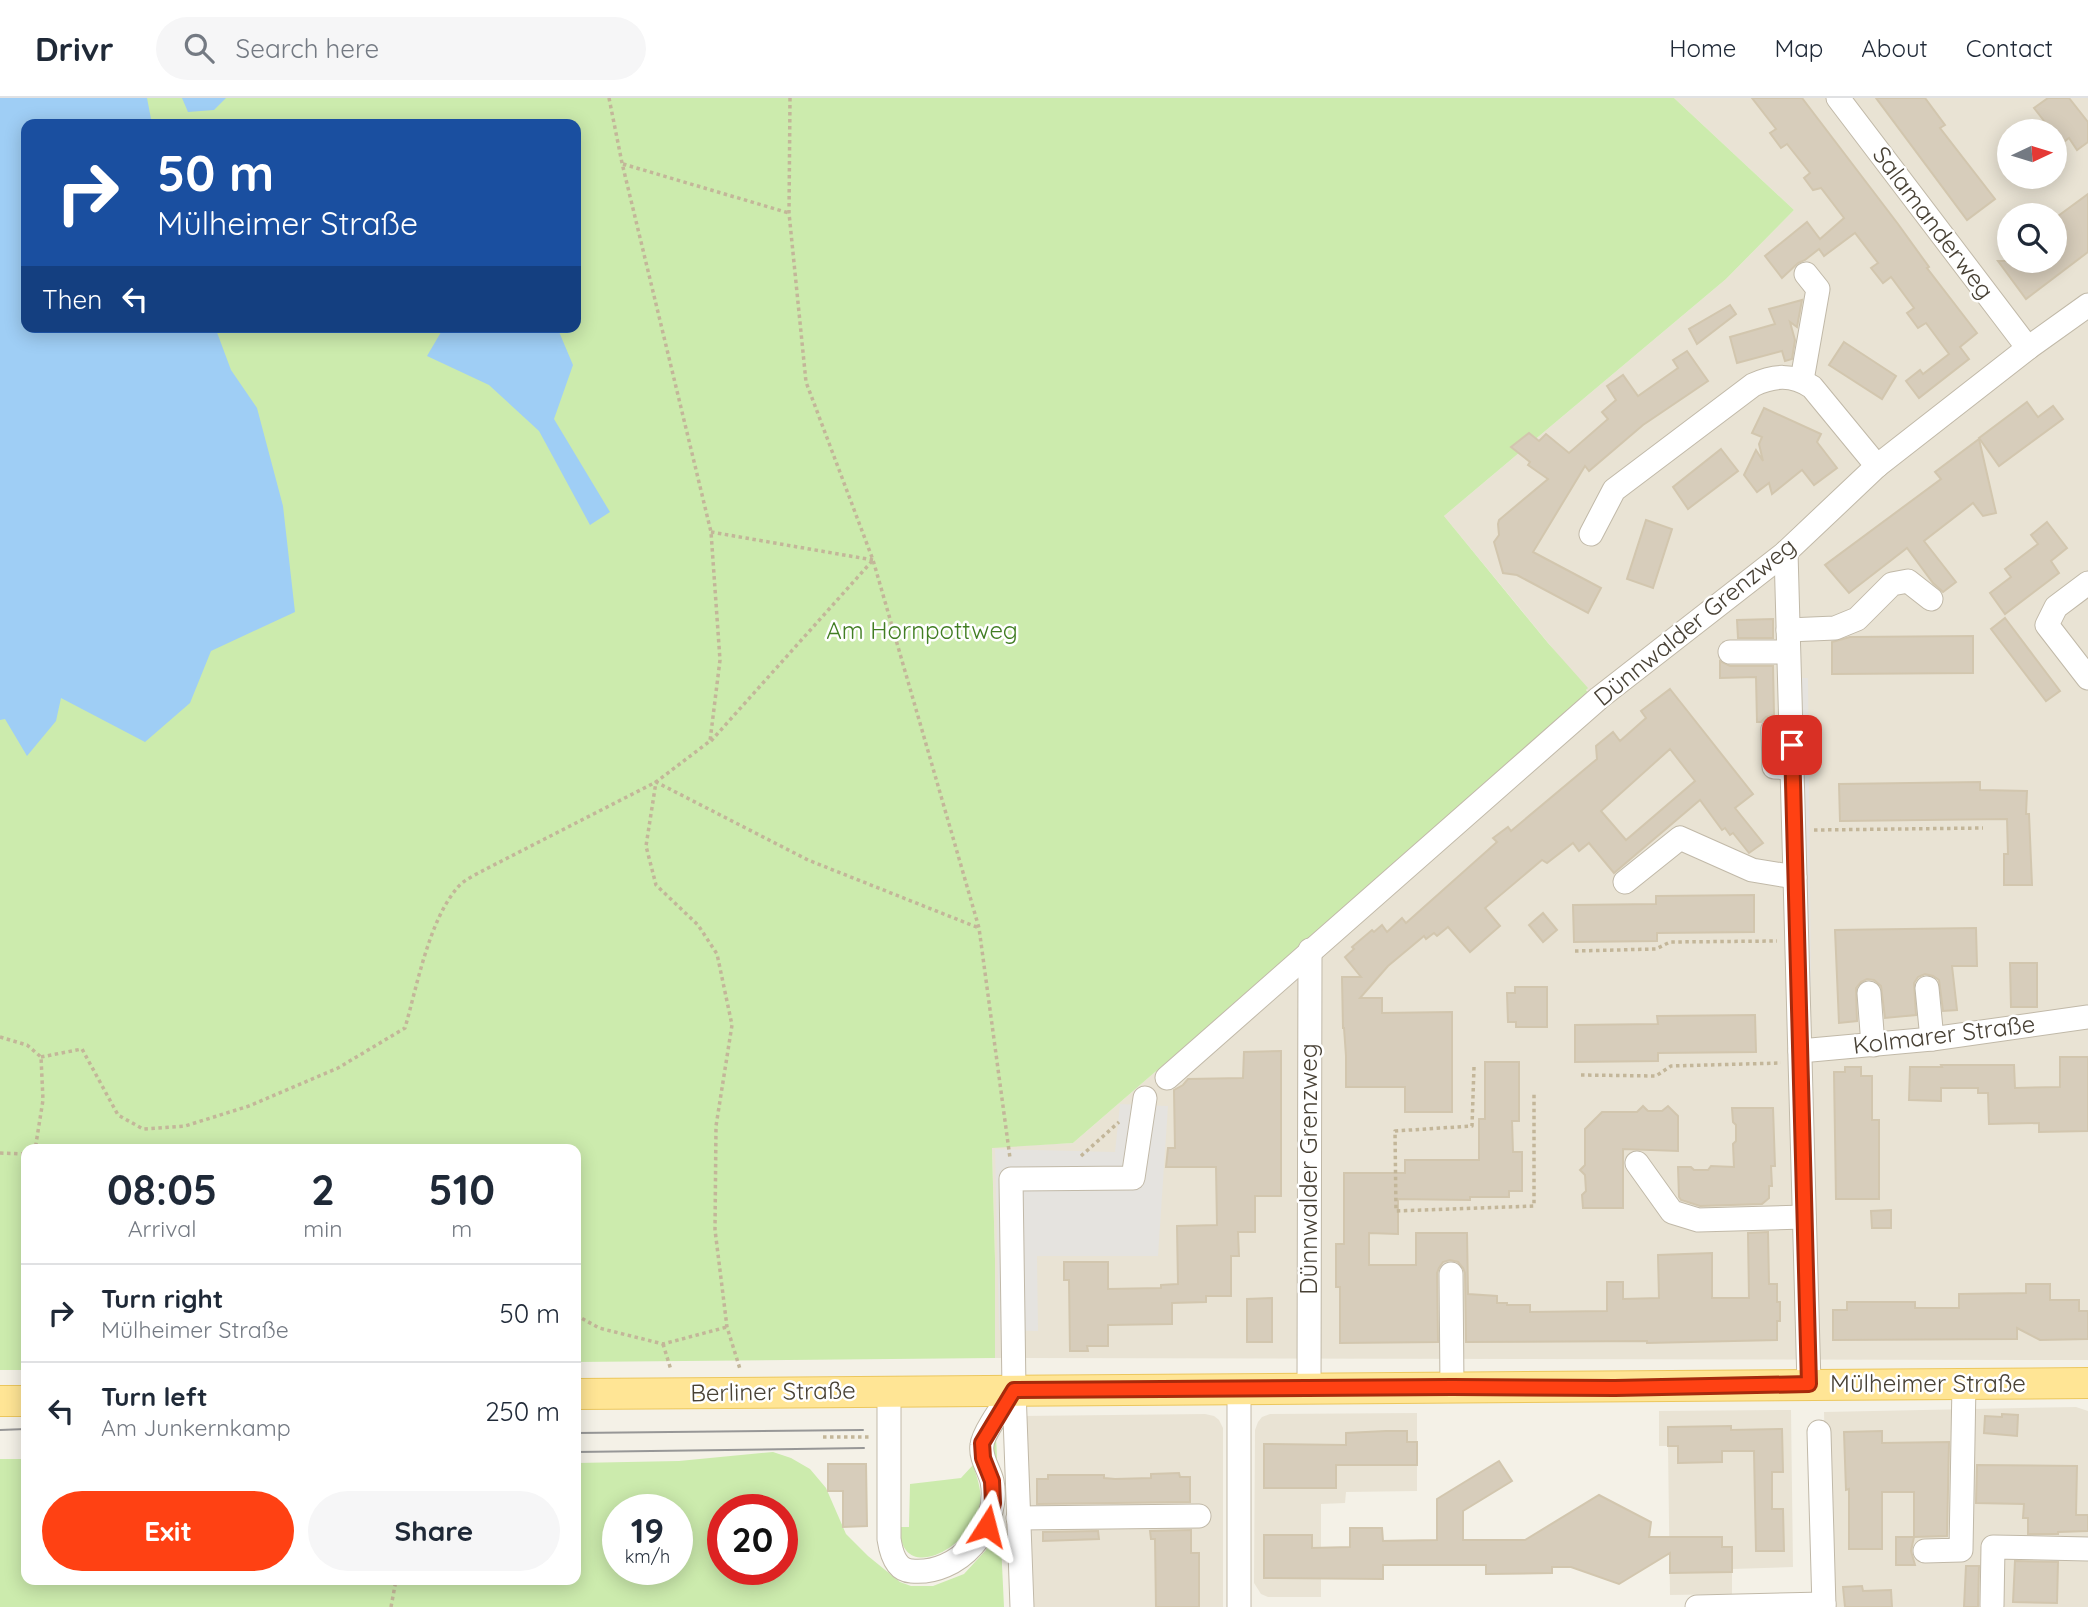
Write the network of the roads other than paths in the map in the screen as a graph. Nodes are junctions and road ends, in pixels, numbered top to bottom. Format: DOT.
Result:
graph roads {
  1 [pos="1838,98"];
  2 [pos="1806,274"];
  3 [pos="2088,305"];
  4 [pos="2028,348"];
  5 [pos="1802,380"];
  6 [pos="1877,467"];
  7 [pos="1591,534"];
  8 [pos="1786,552"];
  9 [pos="2088,583"];
  10 [pos="1931,599"];
  11 [pos="1788,641"];
  12 [pos="1730,652"];
  13 [pos="2088,678"];
  14 [pos="1773,729"];
  15 [pos="1792,768"];
  16 [pos="1795,877"];
  17 [pos="1625,882"];
  18 [pos="1310,950"];
  19 [pos="1927,988"];
  20 [pos="1869,993"];
  21 [pos="2088,1017"];
  22 [pos="1932,1039"];
  23 [pos="1873,1045"];
  24 [pos="1800,1057"];
  25 [pos="1167,1078"];
  26 [pos="1145,1098"];
  27 [pos="1637,1163"];
  28 [pos="1804,1217"];
  29 [pos="1451,1274"];
  30 [pos="2088,1383"];
  31 [pos="1809,1384"];
  32 [pos="1965,1384"];
  33 [pos="1452,1387"];
  34 [pos="1239,1388"];
  35 [pos="1309,1388"];
  36 [pos="970,1390"];
  37 [pos="1014,1390"];
  38 [pos="581,1394"];
  39 [pos="0,1401"];
  40 [pos="21,1401"];
  41 [pos="889,1401"];
  42 [pos="1819,1432"];
  43 [pos="1199,1516"];
  44 [pos="1018,1518"];
  45 [pos="2088,1549"];
  46 [pos="1925,1551"];
  47 [pos="1824,1605"];
  48 [pos="1992,1605"];
  49 [pos="1022,1607"];
  50 [pos="1239,1607"];
  51 [pos="1697,1607"];
  1 -- 4 [label="street, Salamanderweg"];
  2 -- 5 [label="street"];
  3 -- 4 [label="street, Dünnwalder Grenzweg"];
  4 -- 6 [label="street, Dünnwalder Grenzweg"];
  5 -- 6 [label="street"];
  5 -- 7 [label="street"];
  6 -- 8 [label="street, Dünnwalder Grenzweg"];
  8 -- 11 [label="street"];
  8 -- 18 [label="street, Dünnwalder Grenzweg"];
  9 -- 13 [label="street"];
  10 -- 11 [label="street"];
  11 -- 12 [label="street"];
  11 -- 15 [label="street"];
  14 -- 15 [label="street"];
  15 -- 16 [label="street"];
  16 -- 17 [label="street"];
  16 -- 24 [label="street"];
  18 -- 25 [label="street, Dünnwalder Grenzweg"];
  18 -- 35 [label="street, Dünnwalder Grenzweg"];
  19 -- 22 [label="street"];
  20 -- 23 [label="street"];
  21 -- 22 [label="street, Kolmarer Straße"];
  22 -- 23 [label="street, Kolmarer Straße"];
  23 -- 24 [label="street, Kolmarer Straße"];
  24 -- 28 [label="street"];
  26 -- 37 [label="street"];
  27 -- 28 [label="street"];
  28 -- 31 [label="street"];
  29 -- 33 [label="street"];
  30 -- 32 [label="main road, Mülheimer Straße"];
  31 -- 32 [label="main road, Mülheimer Straße"];
  31 -- 33 [label="main road, Mülheimer Straße"];
  32 -- 46 [label="street"];
  33 -- 35 [label="main road, Mülheimer Straße"];
  34 -- 35 [label="main road, Mülheimer Straße"];
  34 -- 37 [label="main road, Mülheimer Straße"];
  34 -- 50 [label="street"];
  36 -- 37 [label="main road, Mülheimer Straße"];
  36 -- 41 [label="main road, Berliner Straße"];
  37 -- 41 [label="street"];
  37 -- 44 [label="street"];
  38 -- 41 [label="main road, Berliner Straße"];
  39 -- 40 [label="main road"];
  42 -- 47 [label="street"];
  43 -- 44 [label="street"];
  44 -- 49 [label="street"];
  45 -- 48 [label="street"];
  47 -- 51 [label="street"];
}
